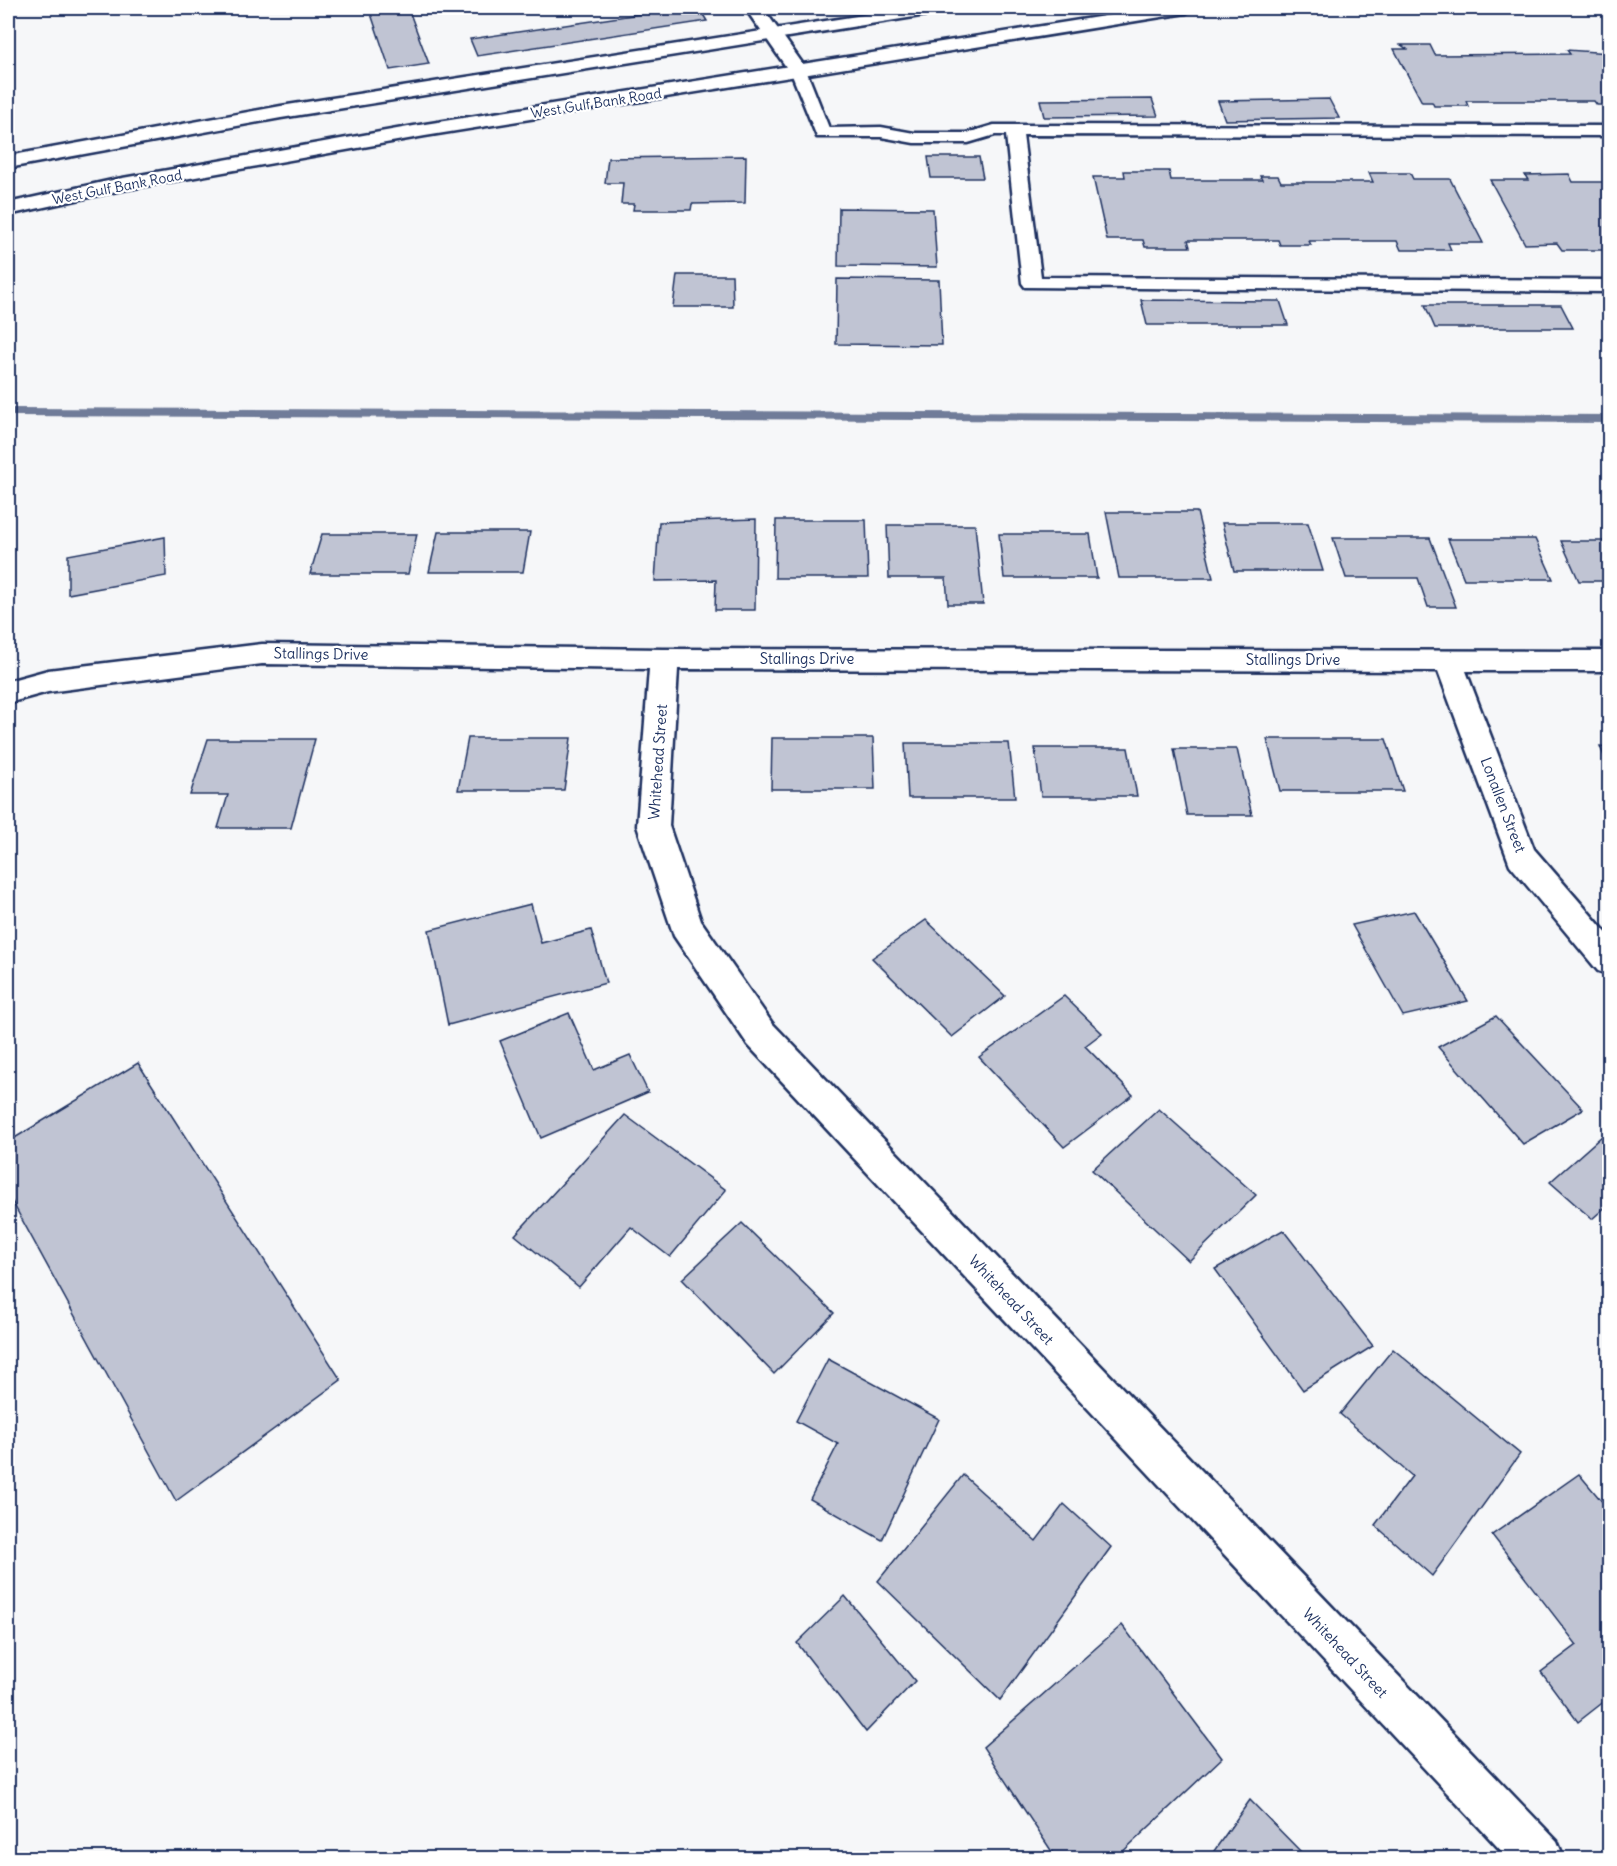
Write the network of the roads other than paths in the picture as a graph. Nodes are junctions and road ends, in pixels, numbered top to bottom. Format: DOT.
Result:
graph roads {
  1 [pos="754,8"];
  2 [pos="939,8"];
  3 [pos="1186,8"];
  4 [pos="772,33"];
  5 [pos="798,70"];
  6 [pos="912,118"];
  7 [pos="966,119"];
  8 [pos="994,130"];
  9 [pos="1014,131"];
  10 [pos="1610,131"];
  11 [pos="881,132"];
  12 [pos="110,143"];
  13 [pos="8,162"];
  14 [pos="117,185"];
  15 [pos="8,209"];
  16 [pos="1610,286"];
  17 [pos="664,659"];
  18 [pos="1448,660"];
  19 [pos="1610,661"];
  20 [pos="8,692"];
  21 [pos="1610,961"];
  22 [pos="1539,1858"];
  1 -- 4 [label="street"];
  2 -- 4 [label="street"];
  3 -- 5 [label="street, West Gulf Bank Road"];
  4 -- 5 [label="street"];
  4 -- 12 [label="street"];
  5 -- 11 [label="lane"];
  5 -- 14 [label="street, West Gulf Bank Road"];
  6 -- 11 [label="lane"];
  7 -- 8 [label="lane"];
  8 -- 9 [label="lane"];
  8 -- 11 [label="lane"];
  9 -- 10 [label="lane"];
  9 -- 16 [label="lane"];
  12 -- 13 [label="street"];
  12 -- 14 [label="street"];
  14 -- 15 [label="street, West Gulf Bank Road"];
  17 -- 18 [label="street, Stallings Drive"];
  17 -- 20 [label="street, Stallings Drive"];
  17 -- 22 [label="street, Whitehead Street"];
  18 -- 19 [label="street, Stallings Drive"];
  18 -- 21 [label="street, Lonallen Street"];
}
